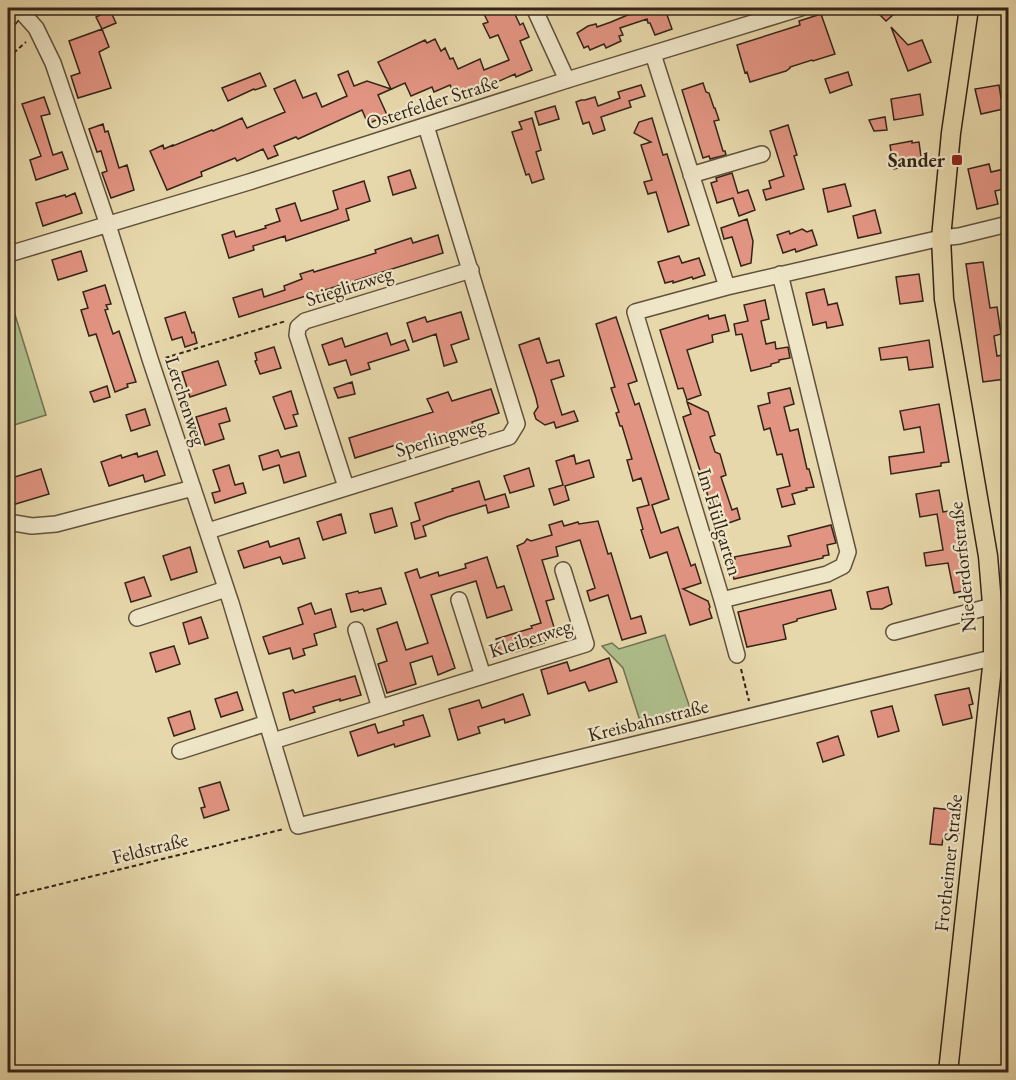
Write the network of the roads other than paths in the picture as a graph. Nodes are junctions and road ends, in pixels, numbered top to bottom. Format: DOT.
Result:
graph roads {
  1 [pos="17,8"];
  2 [pos="534,8"];
  3 [pos="801,8"];
  4 [pos="969,8"];
  5 [pos="766,12"];
  6 [pos="8,18"];
  7 [pos="653,54"];
  8 [pos="567,80"];
  9 [pos="426,126"];
  10 [pos="762,154"];
  11 [pos="691,175"];
  12 [pos="108,225"];
  13 [pos="1008,225"];
  14 [pos="941,238"];
  15 [pos="9,254"];
  16 [pos="471,270"];
  17 [pos="780,274"];
  18 [pos="727,287"];
  19 [pos="346,487"];
  20 [pos="193,488"];
  21 [pos="8,522"];
  22 [pos="208,531"];
  23 [pos="563,570"];
  24 [pos="226,589"];
  25 [pos="459,600"];
  26 [pos="722,600"];
  27 [pos="992,606"];
  28 [pos="137,618"];
  29 [pos="356,630"];
  30 [pos="894,632"];
  31 [pos="737,655"];
  32 [pos="1001,656"];
  33 [pos="483,676"];
  34 [pos="380,708"];
  35 [pos="267,723"];
  36 [pos="273,741"];
  37 [pos="180,751"];
  38 [pos="298,826"];
  39 [pos="948,1072"];
  1 -- 6 [label="main road"];
  1 -- 12 [label="street, Lerchenweg"];
  2 -- 8 [label="street"];
  3 -- 5 [label="street, Osterfelder Straße"];
  4 -- 14 [label="main road, Niederdorfstraße"];
  5 -- 7 [label="street, Osterfelder Straße"];
  7 -- 8 [label="street, Osterfelder Straße"];
  7 -- 11 [label="street"];
  8 -- 9 [label="street, Osterfelder Straße"];
  9 -- 12 [label="street, Osterfelder Straße"];
  9 -- 16 [label="street, Sperlingweg"];
  10 -- 11 [label="street"];
  11 -- 18 [label="street"];
  12 -- 15 [label="street"];
  12 -- 20 [label="street, Lerchenweg"];
  13 -- 14 [label="street, Im Hüllgarten"];
  14 -- 17 [label="street, Im Hüllgarten"];
  14 -- 27 [label="main road, Niederdorfstraße"];
  16 -- 19 [label="street, Sperlingweg"];
  16 -- 19 [label="street, Stieglitzweg"];
  17 -- 18 [label="street, Im Hüllgarten"];
  17 -- 26 [label="street, Im Hüllgarten"];
  18 -- 26 [label="street, Im Hüllgarten"];
  19 -- 22 [label="street, Sperlingweg"];
  20 -- 21 [label="street"];
  20 -- 22 [label="street, Lerchenweg"];
  22 -- 24 [label="street, Lerchenweg"];
  23 -- 33 [label="street, Kleiberweg"];
  24 -- 28 [label="street"];
  24 -- 35 [label="street, Lerchenweg"];
  25 -- 33 [label="street, Kleiberweg"];
  26 -- 31 [label="street"];
  27 -- 30 [label="street"];
  27 -- 32 [label="main road, Niederdorfstraße"];
  29 -- 34 [label="street"];
  32 -- 38 [label="street, Kreisbahnstraße"];
  32 -- 39 [label="main road, Frotheimer Straße"];
  33 -- 34 [label="street, Kleiberweg"];
  34 -- 36 [label="street, Kleiberweg"];
  35 -- 36 [label="street, Lerchenweg"];
  35 -- 37 [label="street"];
  36 -- 38 [label="street, Lerchenweg"];
}
